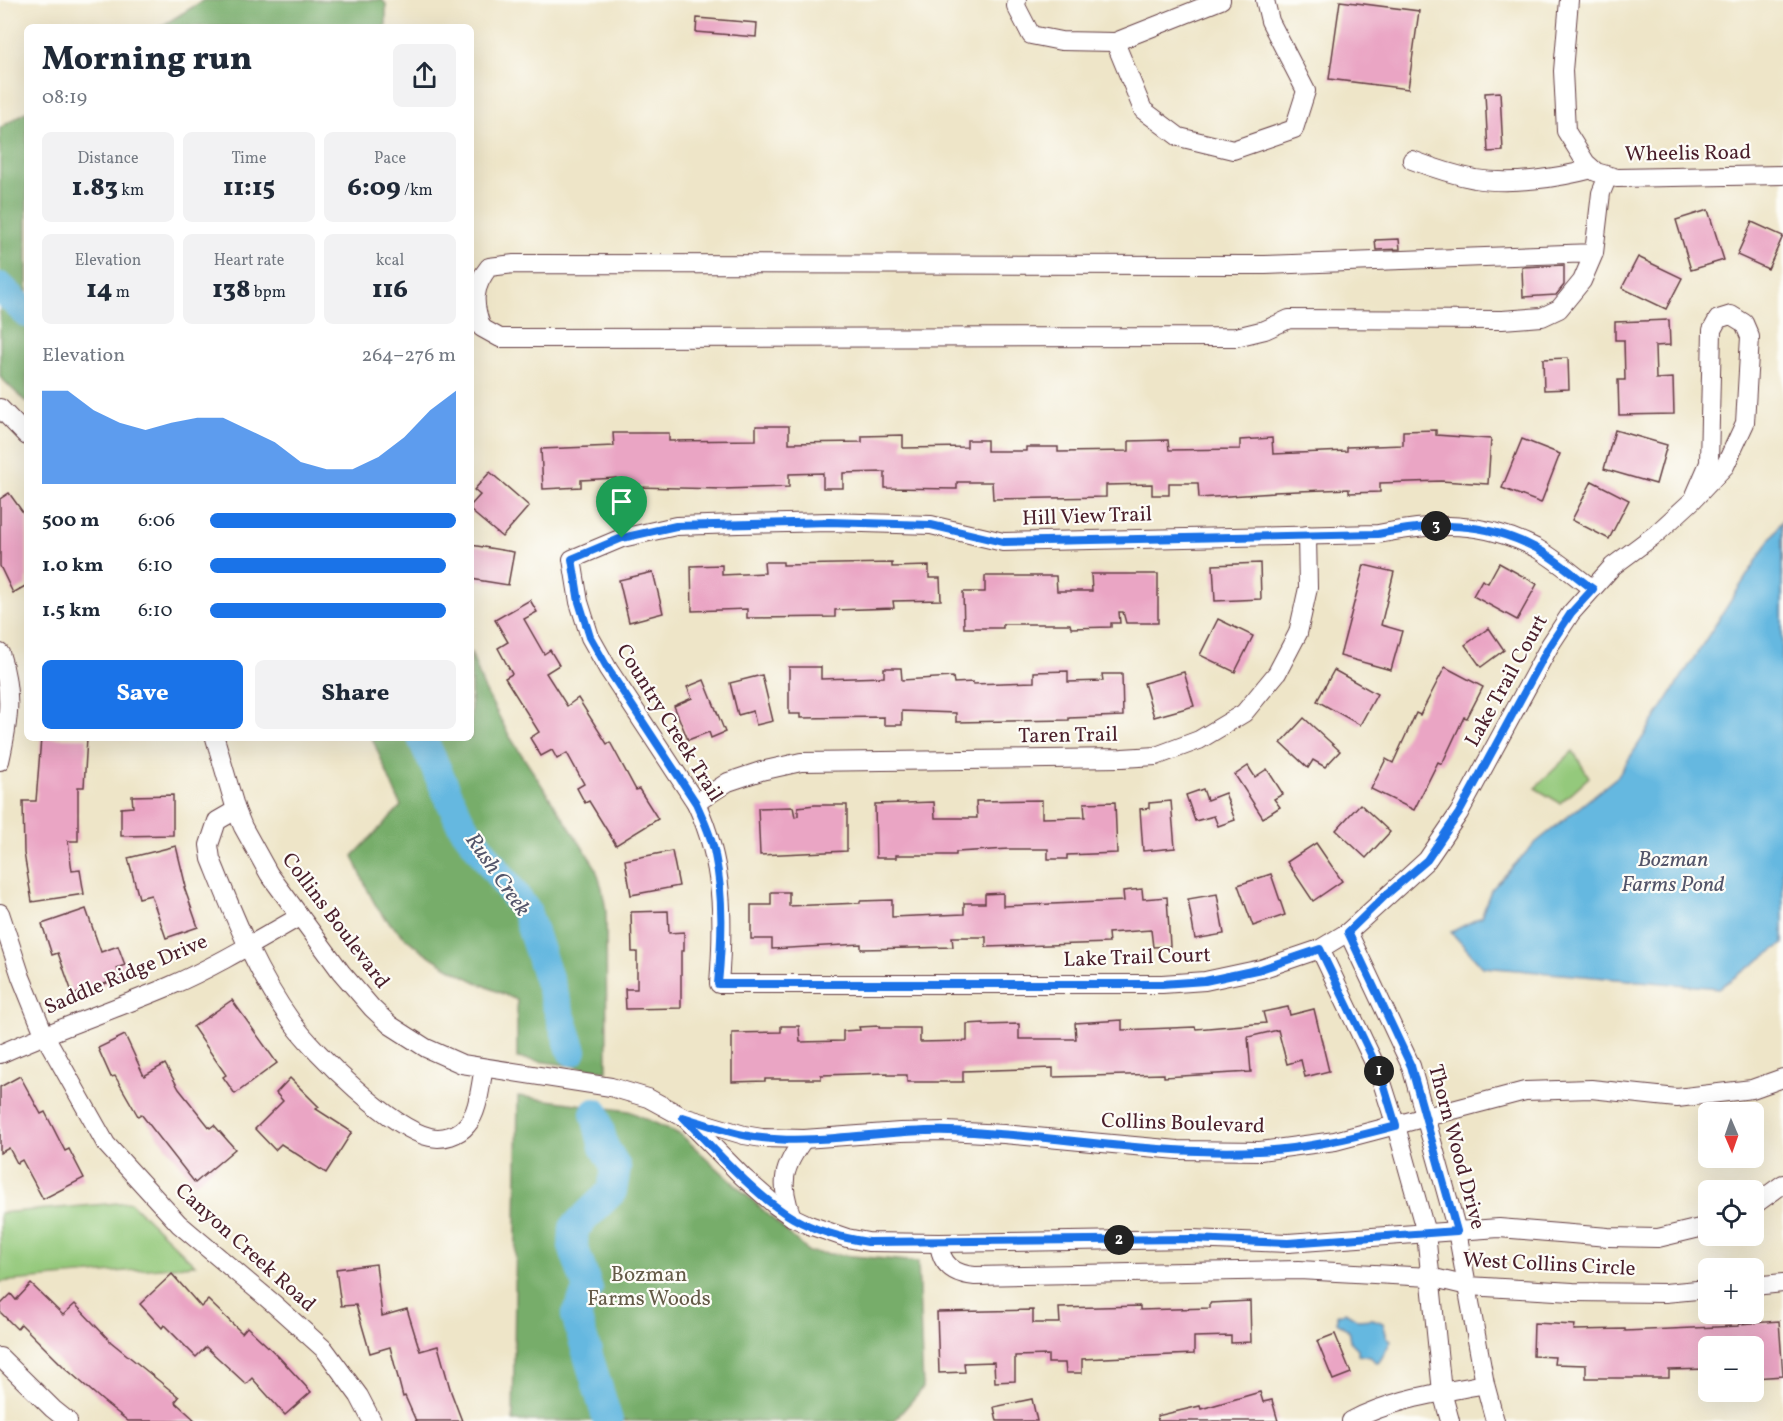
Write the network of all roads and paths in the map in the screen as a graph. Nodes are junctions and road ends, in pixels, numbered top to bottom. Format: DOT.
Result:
graph roads {
  1 [pos="1017,0"];
  2 [pos="1221,0"];
  3 [pos="1265,0"];
  4 [pos="1569,0"];
  5 [pos="1115,42"];
  6 [pos="1412,160"];
  7 [pos="1600,172"];
  8 [pos="1783,175"];
  9 [pos="1594,253"];
  10 [pos="0,408"];
  11 [pos="24,433"];
  12 [pos="1693,500"];
  13 [pos="1307,535"];
  14 [pos="572,559"];
  15 [pos="1593,589"];
  16 [pos="0,653"];
  17 [pos="216,741"];
  18 [pos="0,761"];
  19 [pos="696,803"];
  20 [pos="236,810"];
  21 [pos="0,913"];
  22 [pos="299,917"];
  23 [pos="1348,932"];
  24 [pos="247,947"];
  25 [pos="1320,949"];
  26 [pos="718,984"];
  27 [pos="44,1034"];
  28 [pos="0,1054"];
  29 [pos="484,1068"];
  30 [pos="1783,1078"];
  31 [pos="1426,1116"];
  32 [pos="683,1117"];
  33 [pos="1396,1126"];
  34 [pos="804,1139"];
  35 [pos="1783,1184"];
  36 [pos="1764,1198"];
  37 [pos="792,1217"];
  38 [pos="1698,1228"];
  39 [pos="1457,1231"];
  40 [pos="1426,1233"];
  41 [pos="939,1242"];
  42 [pos="1430,1277"];
  43 [pos="1783,1283"];
  44 [pos="1764,1285"];
  45 [pos="1468,1286"];
  46 [pos="1698,1290"];
  47 [pos="0,1357"];
  48 [pos="1485,1384"];
  49 [pos="1442,1392"];
  50 [pos="68,1421"];
  51 [pos="372,1421"];
  52 [pos="1351,1421"];
  53 [pos="1450,1421"];
  54 [pos="1495,1421"];
  1 -- 5 [label="street"];
  2 -- 5 [label="street"];
  3 -- 5 [label="street"];
  4 -- 7 [label="street"];
  6 -- 7 [label="street, Wheelis Road"];
  7 -- 8 [label="street, Wheelis Road"];
  7 -- 9 [label="street"];
  9 -- 9 [label="street"];
  10 -- 11 [label="street"];
  12 -- 12 [label="street, Lake Trail Court"];
  12 -- 15 [label="street, Lake Trail Court"];
  13 -- 14 [label="street, Hill View Trail"];
  13 -- 15 [label="street, Hill View Trail"];
  13 -- 19 [label="street, Taren Trail"];
  14 -- 19 [label="street, Country Creek Trail"];
  15 -- 23 [label="street, Lake Trail Court"];
  16 -- 18 [label="street"];
  17 -- 20 [label="street, Collins Boulevard"];
  19 -- 26 [label="street, Country Creek Trail"];
  20 -- 22 [label="street, Collins Boulevard"];
  20 -- 24 [label="street"];
  21 -- 27 [label="street, Canyon Creek Road"];
  22 -- 24 [label="street, Saddle Ridge Drive"];
  22 -- 29 [label="street, Collins Boulevard"];
  23 -- 25 [label="street, Lake Trail Court"];
  23 -- 31 [label="street, Thorn Wood Drive"];
  24 -- 27 [label="street, Saddle Ridge Drive"];
  24 -- 29 [label="street"];
  25 -- 26 [label="street, Lake Trail Court"];
  25 -- 33 [label="street"];
  27 -- 28 [label="street, Saddle Ridge Drive"];
  27 -- 51 [label="street, Canyon Creek Road"];
  29 -- 32 [label="street, Collins Boulevard"];
  30 -- 31 [label="street, Collins Boulevard"];
  31 -- 33 [label="street, Collins Boulevard"];
  31 -- 39 [label="street, Thorn Wood Drive"];
  32 -- 34 [label="street, Collins Boulevard"];
  32 -- 37 [label="street, Collins Boulevard"];
  33 -- 34 [label="street, Collins Boulevard"];
  33 -- 40 [label="street"];
  34 -- 37 [label="street"];
  35 -- 36 [label="street"];
  37 -- 41 [label="street, Collins Boulevard"];
  38 -- 39 [label="street, Collins Boulevard"];
  39 -- 40 [label="street, Collins Boulevard"];
  39 -- 45 [label="street, Thorn Wood Drive"];
  40 -- 41 [label="street, Collins Boulevard"];
  40 -- 42 [label="street"];
  41 -- 42 [label="street, West Collins Circle"];
  42 -- 45 [label="street, West Collins Circle"];
  42 -- 49 [label="street"];
  43 -- 44 [label="street"];
  45 -- 46 [label="street, West Collins Circle"];
  45 -- 48 [label="street, Thorn Wood Drive"];
  47 -- 50 [label="street"];
  48 -- 49 [label="street"];
  48 -- 54 [label="street, Thorn Wood Drive"];
  49 -- 52 [label="street"];
  49 -- 53 [label="street"];
}
